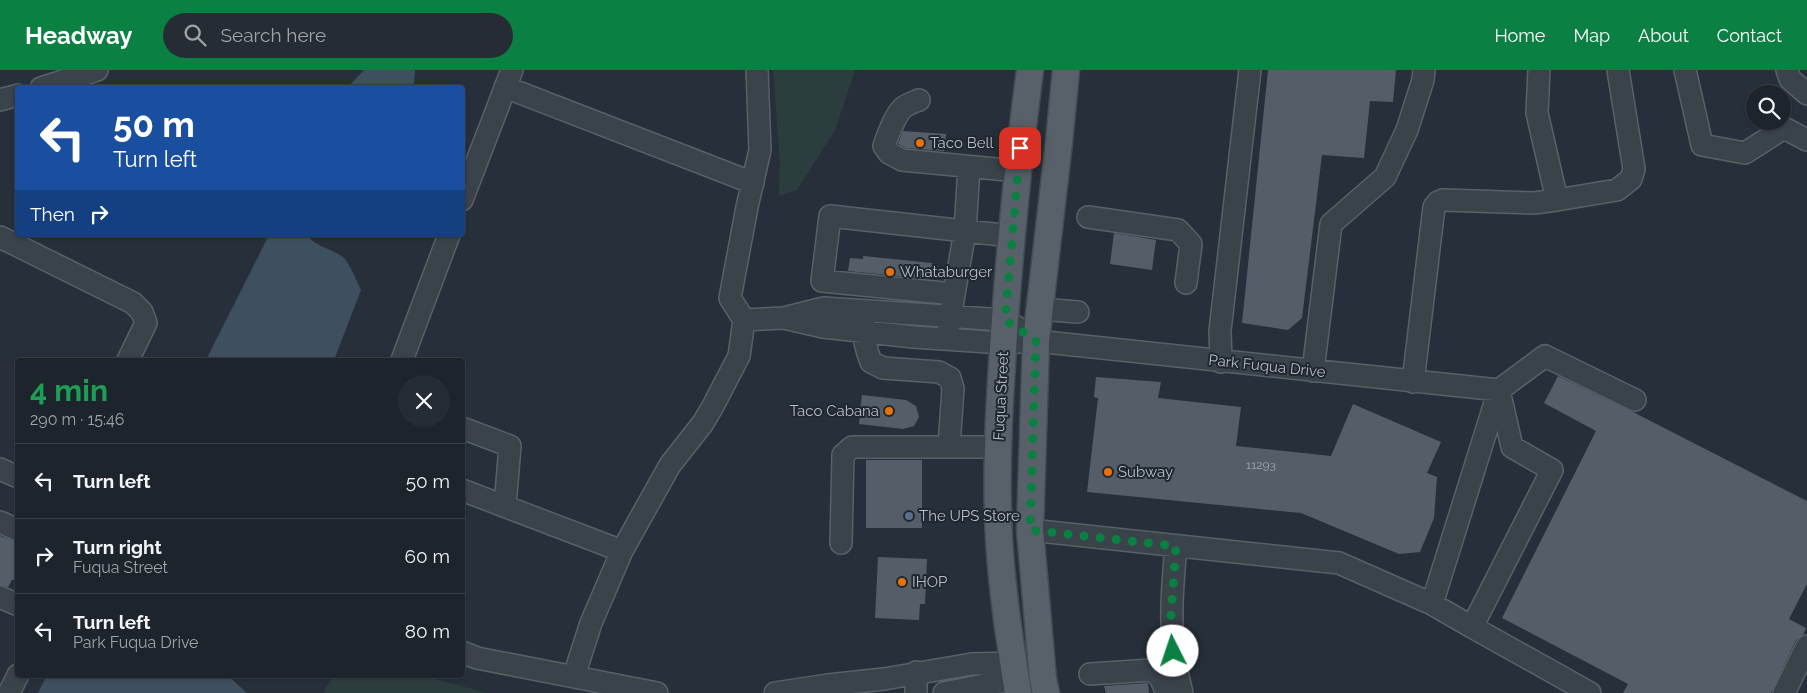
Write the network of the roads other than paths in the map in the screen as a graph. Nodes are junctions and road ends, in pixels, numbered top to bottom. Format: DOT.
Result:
graph roads {
  1 [pos="96,70"];
  2 [pos="757,70"];
  3 [pos="1030,70"];
  4 [pos="1066,70"];
  5 [pos="1250,70"];
  6 [pos="1424,70"];
  7 [pos="1539,70"];
  8 [pos="1618,70"];
  9 [pos="1685,70"];
  10 [pos="1787,70"];
  11 [pos="508,78"];
  12 [pos="50,85"];
  13 [pos="1807,94"];
  14 [pos="15,96"];
  15 [pos="0,100"];
  16 [pos="919,100"];
  17 [pos="1807,140"];
  18 [pos="968,167"];
  19 [pos="1018,171"];
  20 [pos="753,184"];
  21 [pos="465,192"];
  22 [pos="1557,200"];
  23 [pos="1088,217"];
  24 [pos="965,231"];
  25 [pos="1012,236"];
  26 [pos="0,237"];
  27 [pos="449,237"];
  28 [pos="1186,283"];
  29 [pos="954,294"];
  30 [pos="1040,309"];
  31 [pos="1078,312"];
  32 [pos="950,316"];
  33 [pos="744,320"];
  34 [pos="864,320"];
  35 [pos="1004,332"];
  36 [pos="947,339"];
  37 [pos="1036,341"];
  38 [pos="129,358"];
  39 [pos="403,358"];
  40 [pos="1221,362"];
  41 [pos="1313,371"];
  42 [pos="1413,382"];
  43 [pos="1499,390"];
  44 [pos="1636,400"];
  45 [pos="465,429"];
  46 [pos="949,446"];
  47 [pos="998,447"];
  48 [pos="0,468"];
  49 [pos="15,476"];
  50 [pos="465,491"];
  51 [pos="505,506"];
  52 [pos="0,522"];
  53 [pos="15,529"];
  54 [pos="1030,530"];
  55 [pos="999,538"];
  56 [pos="841,543"];
  57 [pos="1176,546"];
  58 [pos="622,551"];
  59 [pos="0,597"];
  60 [pos="15,604"];
  61 [pos="1432,604"];
  62 [pos="1472,627"];
  63 [pos="1807,646"];
  64 [pos="465,653"];
  65 [pos="1041,659"];
  66 [pos="1090,674"];
  67 [pos="574,676"];
  68 [pos="16,678"];
  69 [pos="1015,678"];
  70 [pos="916,683"];
  71 [pos="828,684"];
  72 [pos="8,693"];
  73 [pos="657,693"];
  74 [pos="775,693"];
  75 [pos="852,693"];
  76 [pos="944,693"];
  77 [pos="1046,693"];
  78 [pos="1167,693"];
  79 [pos="1182,693"];
  80 [pos="1590,693"];
  81 [pos="1784,693"];
  1 -- 12 [label="street"];
  2 -- 20 [label="street"];
  3 -- 19 [label="main road, Fuqua Street"];
  4 -- 30 [label="main road"];
  5 -- 40 [label="street"];
  6 -- 41 [label="street"];
  7 -- 22 [label="street"];
  8 -- 22 [label="street"];
  9 -- 17 [label="street"];
  10 -- 13 [label="street"];
  11 -- 20 [label="street"];
  11 -- 21 [label="street"];
  14 -- 15 [label="street"];
  16 -- 18 [label="street"];
  18 -- 19 [label="street"];
  18 -- 24 [label="street"];
  19 -- 25 [label="main road, Fuqua Street"];
  20 -- 33 [label="street"];
  22 -- 42 [label="street"];
  23 -- 28 [label="street"];
  24 -- 25 [label="street"];
  24 -- 29 [label="street"];
  24 -- 29 [label="street"];
  25 -- 35 [label="main road, Fuqua Street"];
  26 -- 38 [label="street"];
  27 -- 39 [label="street"];
  29 -- 32 [label="street"];
  30 -- 31 [label="street"];
  30 -- 37 [label="main road"];
  32 -- 34 [label="street, Park Fuqua Drive"];
  32 -- 35 [label="street, Park Fuqua Drive"];
  32 -- 36 [label="street"];
  33 -- 34 [label="street, Park Fuqua Drive"];
  33 -- 58 [label="street"];
  34 -- 36 [label="street, Park Fuqua Drive"];
  34 -- 46 [label="street"];
  35 -- 36 [label="street, Park Fuqua Drive"];
  35 -- 37 [label="street, Park Fuqua Drive"];
  35 -- 47 [label="main road, Fuqua Street"];
  37 -- 40 [label="street, Park Fuqua Drive"];
  37 -- 54 [label="main road"];
  40 -- 41 [label="street, Park Fuqua Drive"];
  41 -- 42 [label="street, Park Fuqua Drive"];
  42 -- 43 [label="street, Park Fuqua Drive"];
  43 -- 44 [label="street"];
  43 -- 61 [label="street"];
  43 -- 62 [label="street"];
  45 -- 51 [label="street"];
  46 -- 47 [label="street"];
  46 -- 56 [label="street"];
  47 -- 55 [label="main road, Fuqua Street"];
  48 -- 49 [label="street"];
  50 -- 51 [label="street"];
  51 -- 58 [label="street"];
  52 -- 53 [label="street"];
  54 -- 55 [label="main road"];
  54 -- 57 [label="street"];
  54 -- 65 [label="main road"];
  55 -- 69 [label="main road, Fuqua Street"];
  57 -- 61 [label="street"];
  57 -- 79 [label="street"];
  58 -- 67 [label="street"];
  59 -- 60 [label="street"];
  61 -- 62 [label="street"];
  62 -- 80 [label="street"];
  63 -- 81 [label="street"];
  64 -- 67 [label="street"];
  65 -- 69 [label="main road"];
  65 -- 77 [label="main road"];
  66 -- 78 [label="street"];
  67 -- 73 [label="street"];
  68 -- 72 [label="street"];
  69 -- 70 [label="street"];
  69 -- 76 [label="street"];
  70 -- 71 [label="street"];
  71 -- 74 [label="street"];
  71 -- 75 [label="street"];
}
